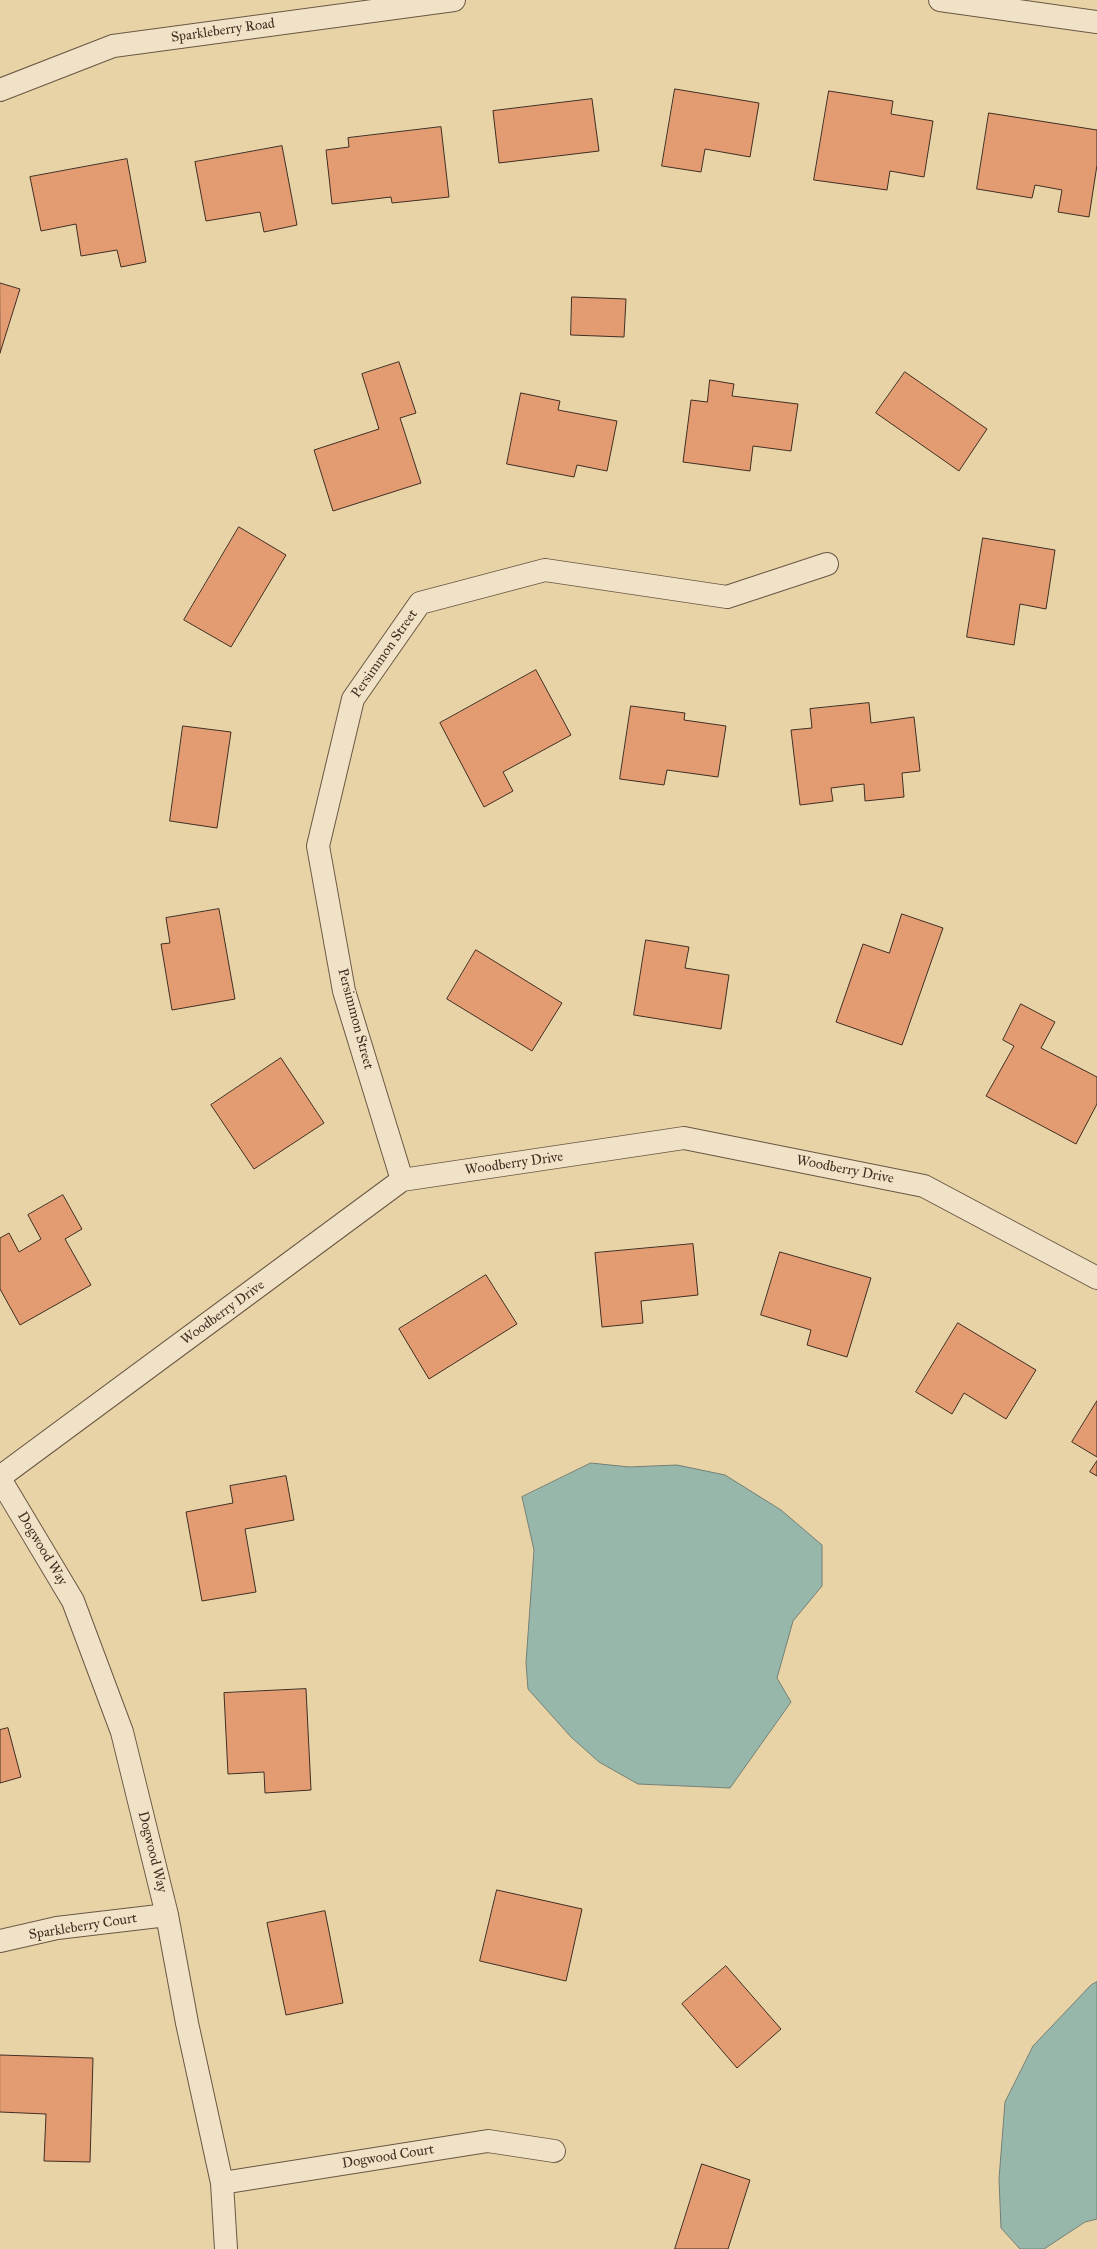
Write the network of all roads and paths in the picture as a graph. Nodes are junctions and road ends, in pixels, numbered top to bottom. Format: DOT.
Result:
graph roads {
  1 [pos="454,0"];
  2 [pos="940,0"];
  3 [pos="1097,22"];
  4 [pos="0,90"];
  5 [pos="827,564"];
  6 [pos="402,1180"];
  7 [pos="1097,1278"];
  8 [pos="0,1478"];
  9 [pos="167,1915"];
  10 [pos="0,1941"];
  11 [pos="554,2151"];
  12 [pos="222,2183"];
  13 [pos="226,2249"];
  1 -- 4 [label="street, Sparkleberry Road"];
  2 -- 3 [label="street"];
  5 -- 6 [label="street, Persimmon Street"];
  6 -- 7 [label="street, Woodberry Drive"];
  6 -- 8 [label="street, Woodberry Drive"];
  8 -- 9 [label="street, Dogwood Way"];
  9 -- 10 [label="street, Sparkleberry Court"];
  9 -- 12 [label="street, Dogwood Way"];
  11 -- 12 [label="street, Dogwood Court"];
  12 -- 13 [label="street, Dogwood Way"];
}
